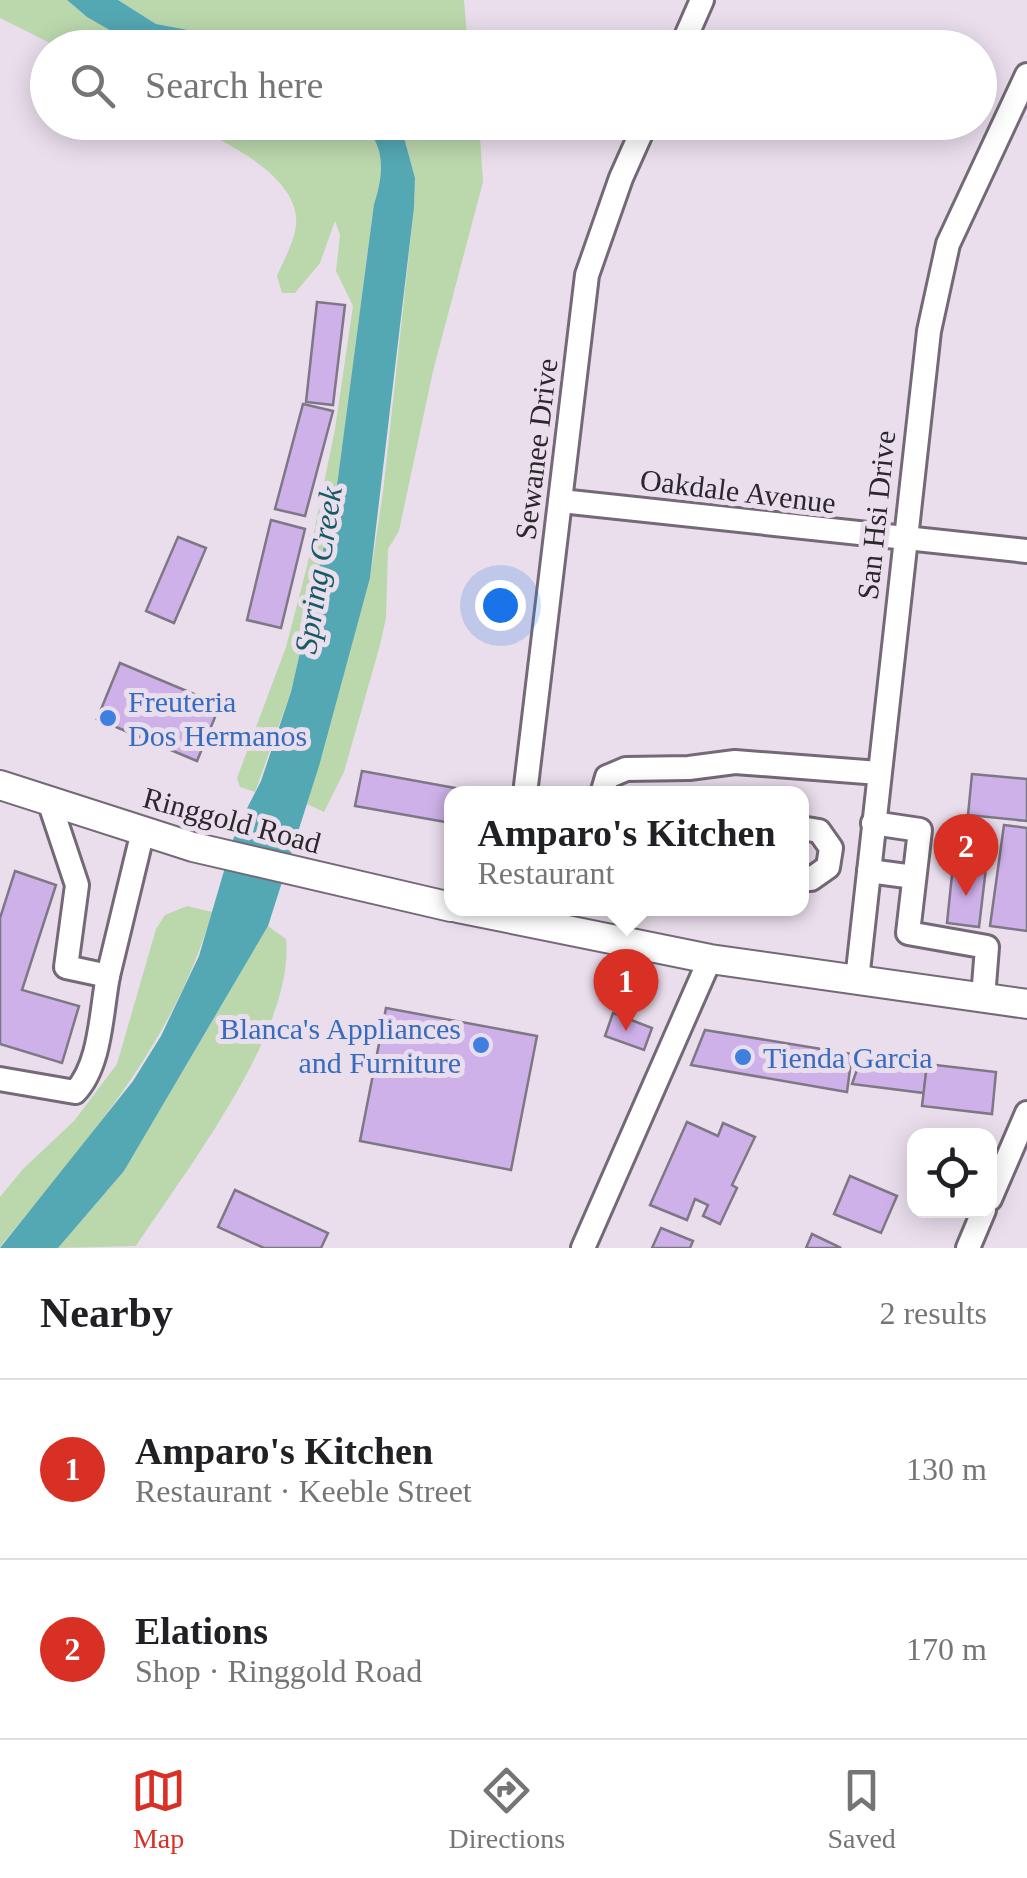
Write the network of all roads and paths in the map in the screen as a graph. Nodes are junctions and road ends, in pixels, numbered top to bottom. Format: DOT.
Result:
graph roads {
  1 [pos="702,0"];
  2 [pos="689,30"];
  3 [pos="1027,74"];
  4 [pos="997,139"];
  5 [pos="638,140"];
  6 [pos="996,140"];
  7 [pos="561,501"];
  8 [pos="904,536"];
  9 [pos="1027,551"];
  10 [pos="879,773"];
  11 [pos="0,785"];
  12 [pos="526,786"];
  13 [pos="604,786"];
  14 [pos="49,801"];
  15 [pos="874,824"];
  16 [pos="809,829"];
  17 [pos="144,831"];
  18 [pos="869,872"];
  19 [pos="914,877"];
  20 [pos="809,880"];
  21 [pos="444,906"];
  22 [pos="518,916"];
  23 [pos="710,959"];
  24 [pos="108,976"];
  25 [pos="857,980"];
  26 [pos="983,998"];
  27 [pos="1027,1004"];
  28 [pos="0,1079"];
  29 [pos="1027,1113"];
  30 [pos="997,1183"];
  31 [pos="981,1218"];
  32 [pos="583,1248"];
  33 [pos="968,1248"];
  1 -- 2 [label="street"];
  3 -- 4 [label="street, San Hsi Drive"];
  5 -- 7 [label="street, Sewanee Drive"];
  6 -- 8 [label="street, San Hsi Drive"];
  7 -- 8 [label="street, Oakdale Avenue"];
  7 -- 12 [label="street, Sewanee Drive"];
  8 -- 9 [label="street, Oakdale Avenue"];
  8 -- 10 [label="street, San Hsi Drive"];
  10 -- 13 [label="street"];
  10 -- 15 [label="street, San Hsi Drive"];
  11 -- 14 [label="main road, Ringgold Road"];
  14 -- 17 [label="main road, Ringgold Road"];
  14 -- 24 [label="street"];
  15 -- 18 [label="street, San Hsi Drive"];
  15 -- 19 [label="street"];
  16 -- 20 [label="street"];
  17 -- 21 [label="main road, Ringgold Road"];
  17 -- 24 [label="street"];
  18 -- 19 [label="street"];
  18 -- 25 [label="street, San Hsi Drive"];
  19 -- 26 [label="street"];
  22 -- 23 [label="main road, Ringgold Road"];
  23 -- 25 [label="main road, Ringgold Road"];
  23 -- 32 [label="street"];
  24 -- 28 [label="street"];
  25 -- 26 [label="main road, Ringgold Road"];
  26 -- 27 [label="main road, Ringgold Road"];
  29 -- 30 [label="street"];
  31 -- 33 [label="street"];
}
